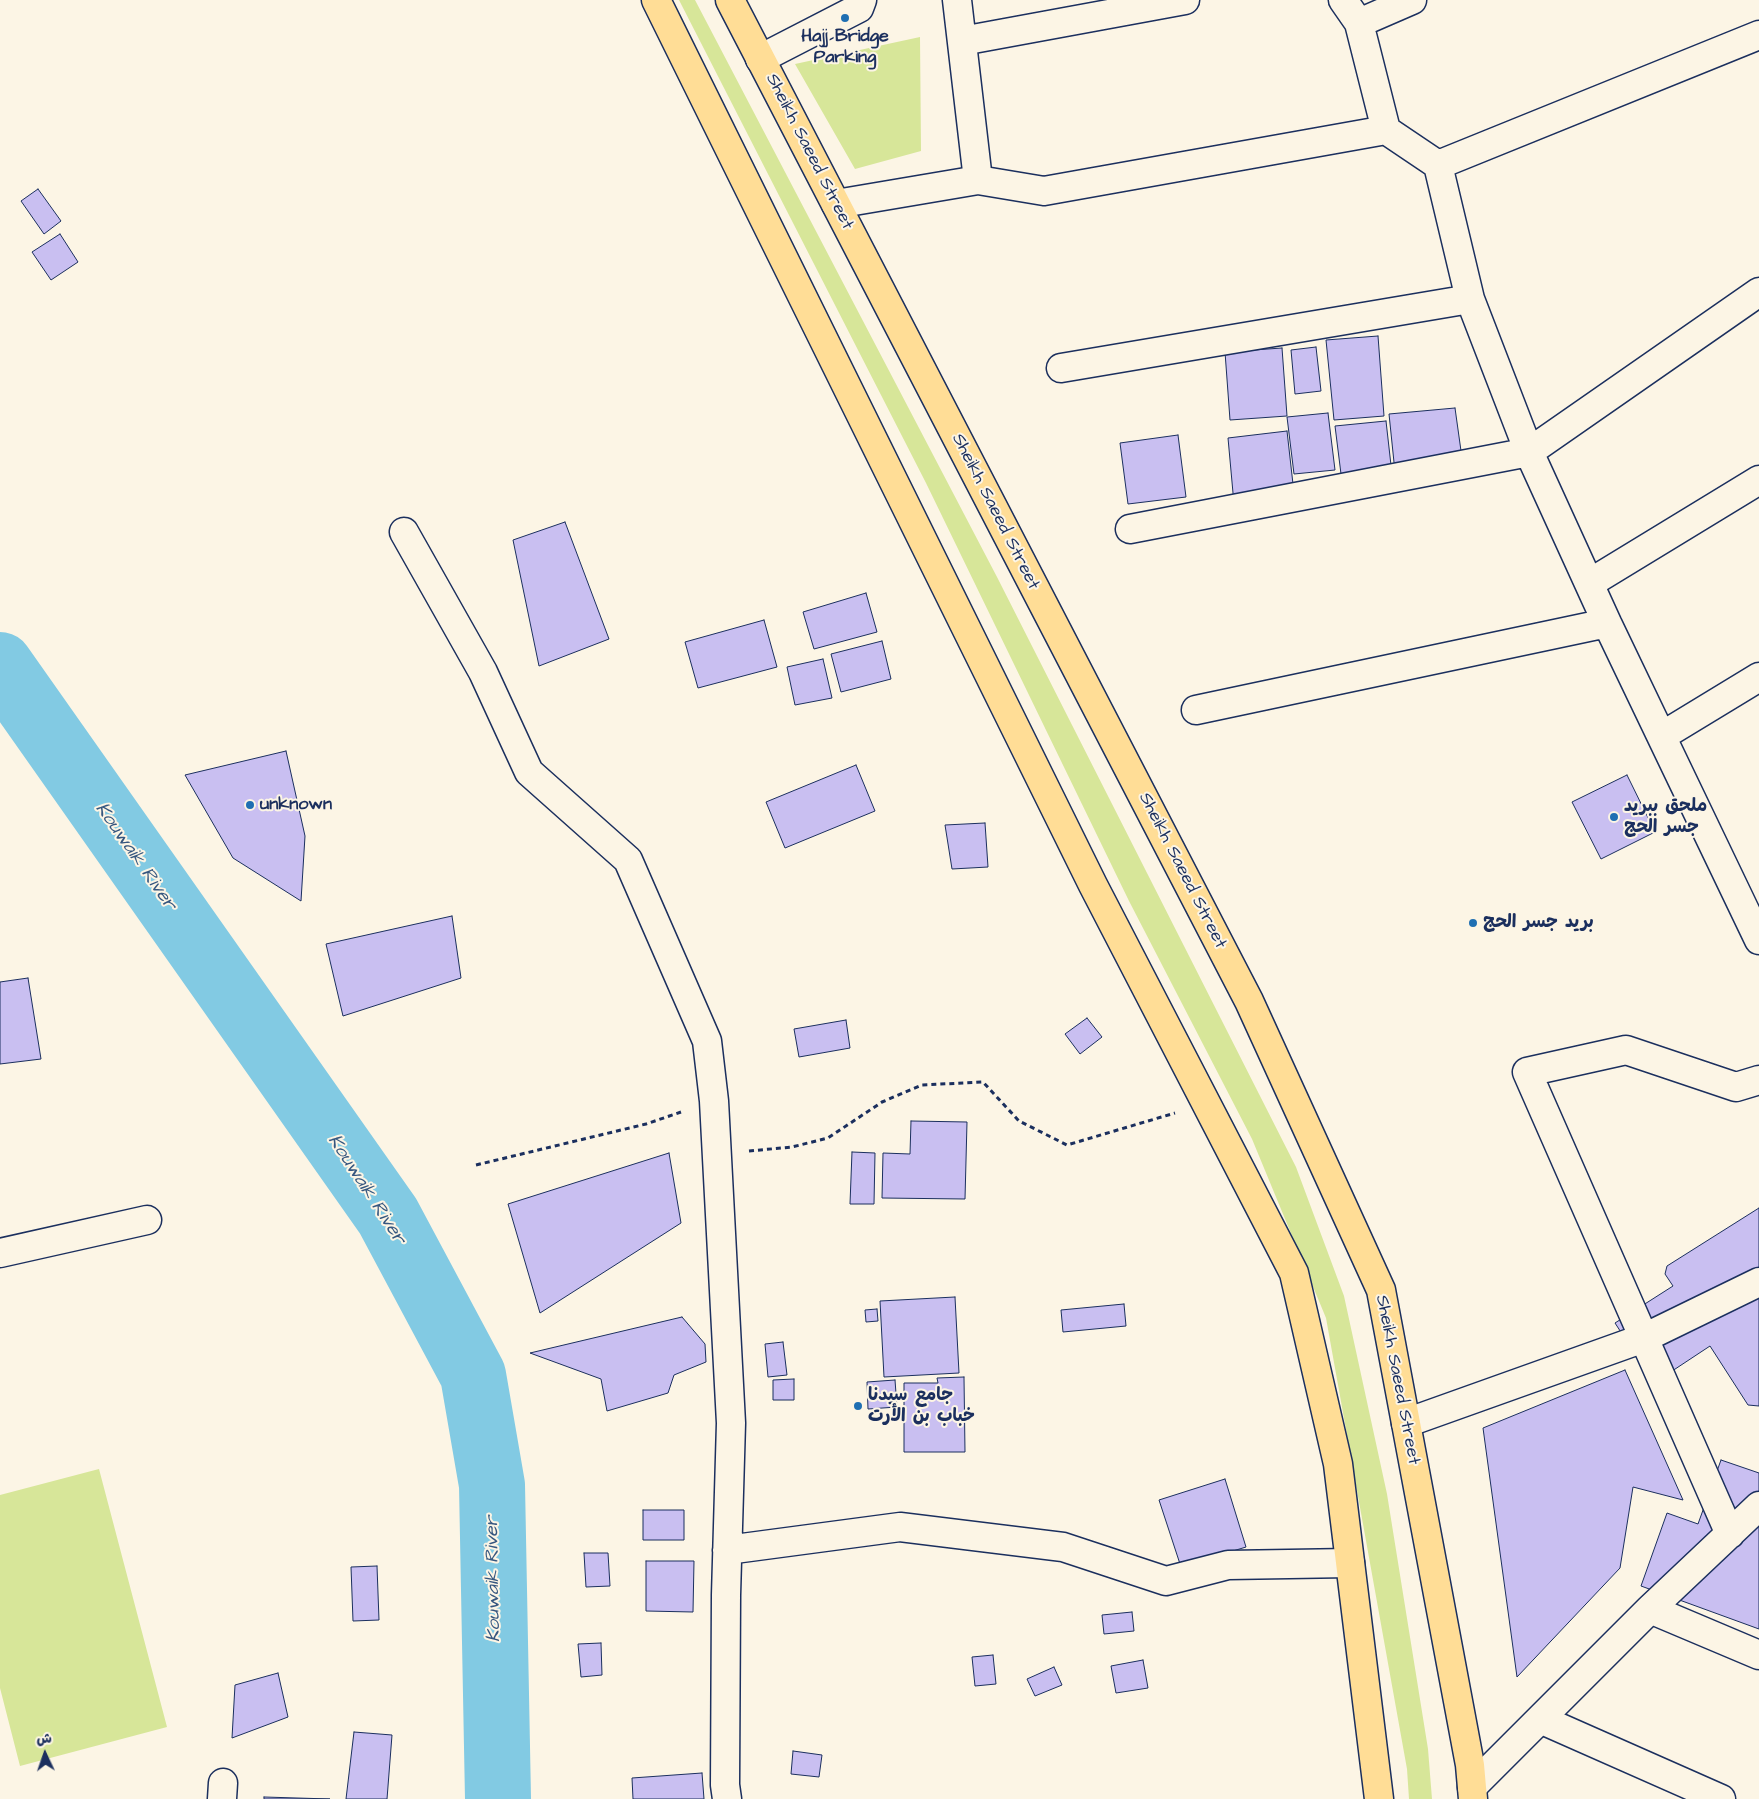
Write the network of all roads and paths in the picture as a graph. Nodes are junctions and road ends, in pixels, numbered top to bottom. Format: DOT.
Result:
graph roads {
  1 [pos="656,0"];
  2 [pos="730,0"];
  3 [pos="862,0"];
  4 [pos="957,0"];
  5 [pos="1185,0"];
  6 [pos="1342,0"];
  7 [pos="1412,0"];
  8 [pos="1358,23"];
  9 [pos="1759,35"];
  10 [pos="962,41"];
  11 [pos="760,59"];
  12 [pos="1386,130"];
  13 [pos="1438,166"];
  14 [pos="978,180"];
  15 [pos="836,204"];
  16 [pos="1759,292"];
  17 [pos="1470,299"];
  18 [pos="1060,368"];
  19 [pos="1529,452"];
  20 [pos="1759,480"];
  21 [pos="1130,529"];
  22 [pos="404,532"];
  23 [pos="1590,583"];
  24 [pos="1607,623"];
  25 [pos="1759,677"];
  26 [pos="1196,710"];
  27 [pos="1662,736"];
  28 [pos="1759,940"];
  29 [pos="1759,1080"];
  30 [pos="714,1101"];
  31 [pos="1206,1104"];
  32 [pos="741,1152"];
  33 [pos="476,1165"];
  34 [pos="147,1220"];
  35 [pos="0,1253"];
  36 [pos="1759,1282"];
  37 [pos="1644,1338"];
  38 [pos="1406,1423"];
  39 [pos="1759,1506"];
  40 [pos="1730,1534"];
  41 [pos="727,1550"];
  42 [pos="1350,1563"];
  43 [pos="1650,1609"];
  44 [pos="1759,1655"];
  45 [pos="1540,1719"];
  46 [pos="1472,1793"];
  47 [pos="727,1799"];
  48 [pos="1379,1799"];
  49 [pos="1721,1799"];
  1 -- 31 [label="main road"];
  2 -- 11 [label="main road, Sheikh Saeed Street"];
  3 -- 11 [label="street"];
  4 -- 10 [label="street"];
  5 -- 10 [label="street"];
  6 -- 8 [label="street"];
  7 -- 8 [label="street"];
  8 -- 12 [label="street"];
  9 -- 13 [label="street"];
  10 -- 14 [label="street"];
  11 -- 15 [label="main road, Sheikh Saeed Street"];
  12 -- 13 [label="street"];
  12 -- 14 [label="street"];
  13 -- 17 [label="street"];
  14 -- 15 [label="street"];
  15 -- 38 [label="main road, Sheikh Saeed Street"];
  16 -- 19 [label="street"];
  17 -- 18 [label="street"];
  17 -- 19 [label="street"];
  19 -- 21 [label="street"];
  19 -- 23 [label="street"];
  20 -- 23 [label="street"];
  22 -- 30 [label="street"];
  23 -- 24 [label="street"];
  24 -- 26 [label="street"];
  24 -- 27 [label="street"];
  25 -- 27 [label="street"];
  27 -- 28 [label="street"];
  29 -- 37 [label="street"];
  30 -- 33 [label="path"];
  30 -- 41 [label="street"];
  31 -- 32 [label="path"];
  31 -- 42 [label="main road"];
  34 -- 35 [label="street"];
  36 -- 37 [label="street"];
  37 -- 38 [label="street"];
  37 -- 40 [label="street"];
  38 -- 46 [label="main road, Sheikh Saeed Street"];
  39 -- 40 [label="street"];
  40 -- 43 [label="street"];
  41 -- 42 [label="street"];
  41 -- 47 [label="street"];
  42 -- 48 [label="main road"];
  43 -- 44 [label="street"];
  43 -- 45 [label="street"];
  45 -- 46 [label="street"];
  45 -- 49 [label="street"];
}
